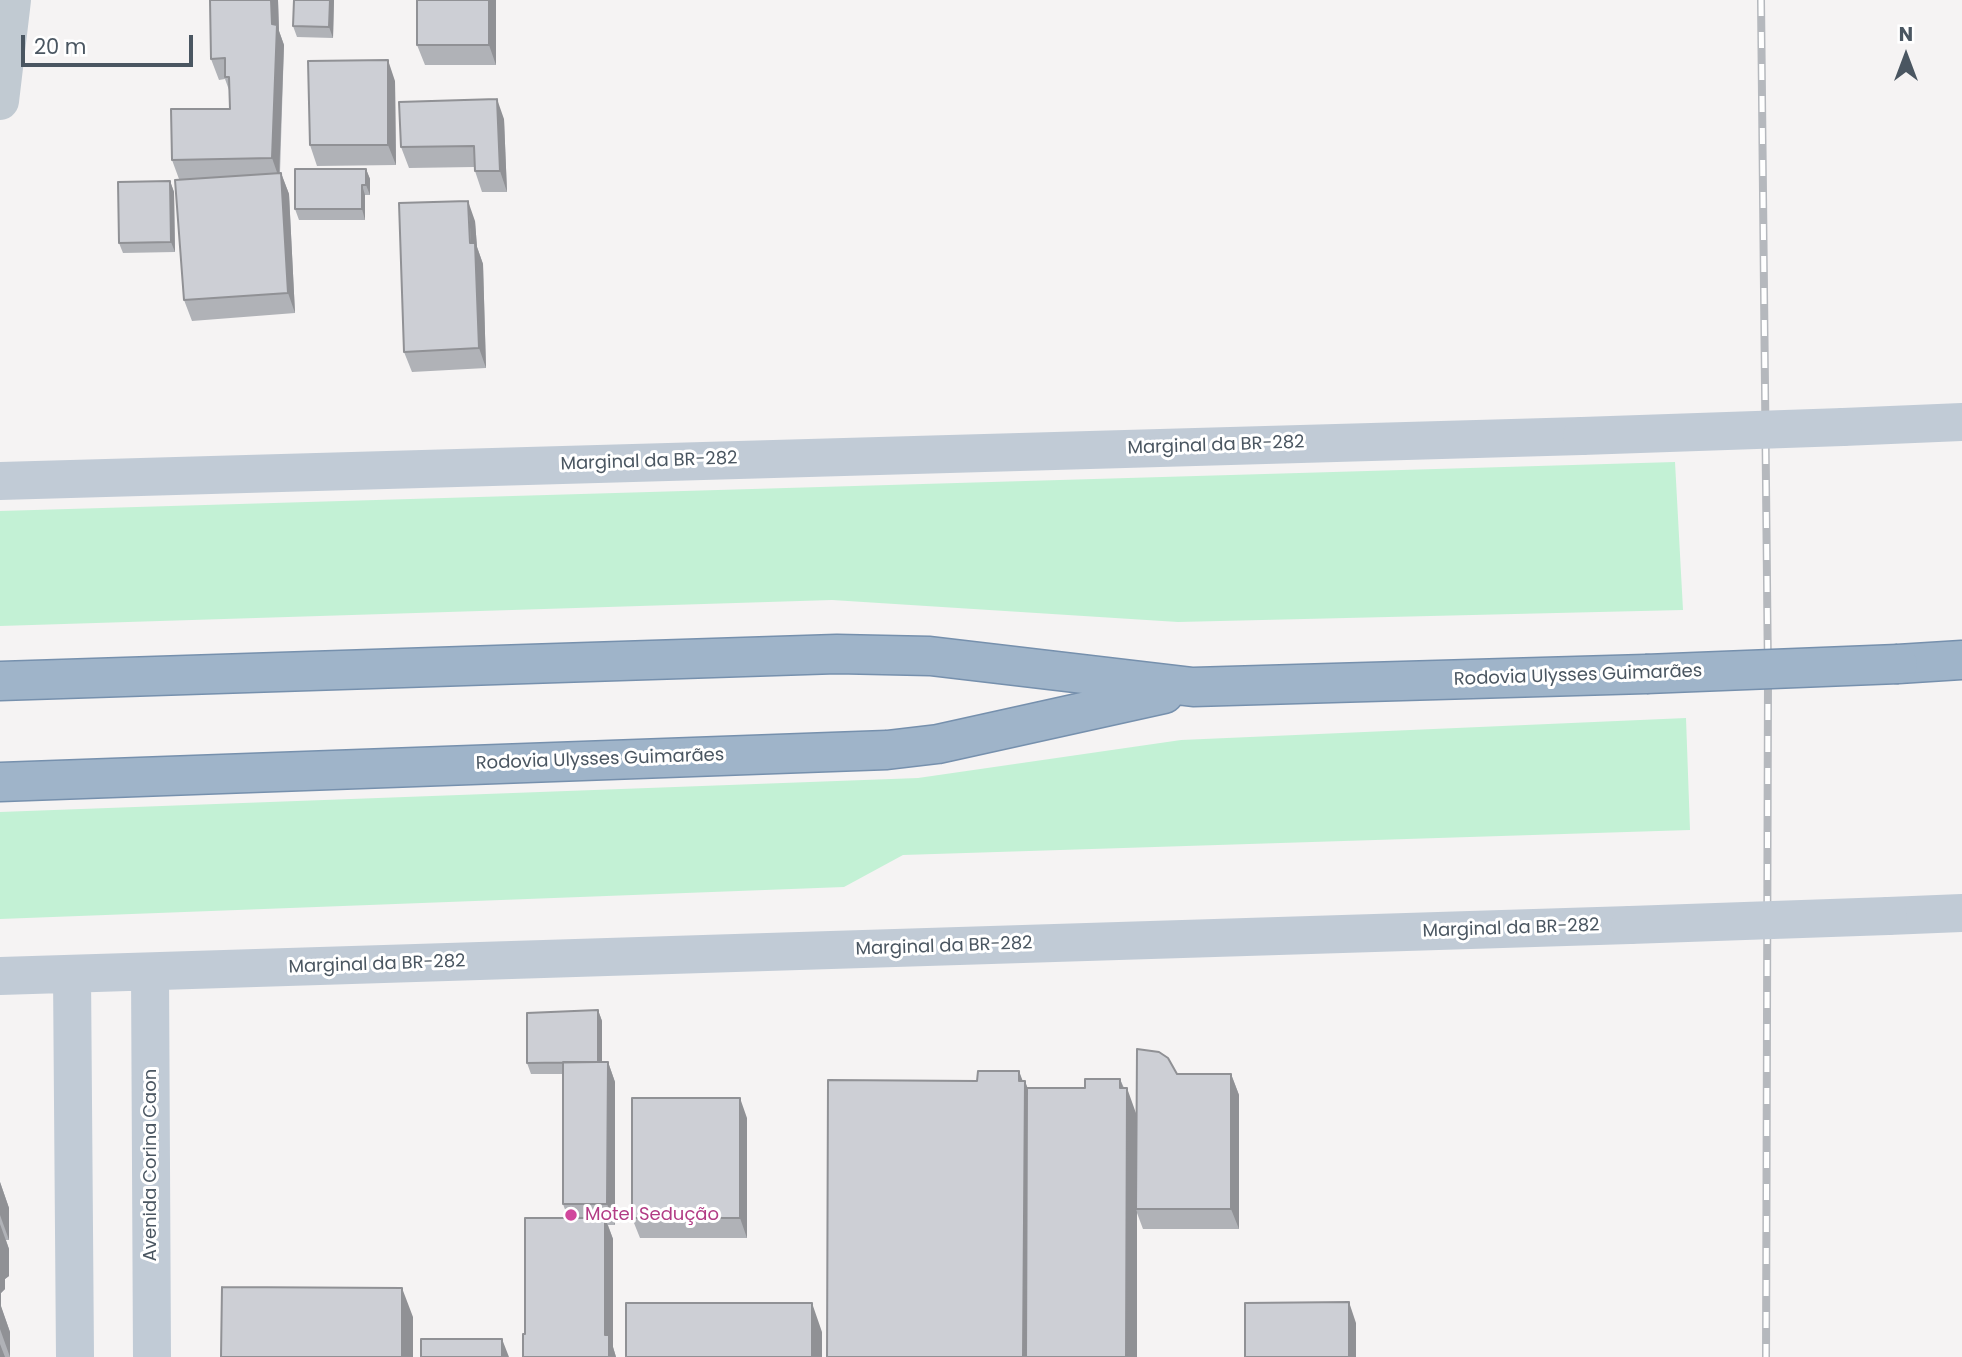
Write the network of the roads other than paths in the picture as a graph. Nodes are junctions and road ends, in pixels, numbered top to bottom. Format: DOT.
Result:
graph roads {
  1 [pos="12,0"];
  2 [pos="0,101"];
  3 [pos="1962,422"];
  4 [pos="0,481"];
  5 [pos="1962,660"];
  6 [pos="0,681"];
  7 [pos="1193,687"];
  8 [pos="0,782"];
  9 [pos="1962,913"];
  10 [pos="150,972"];
  11 [pos="72,974"];
  12 [pos="0,976"];
  13 [pos="75,1357"];
  14 [pos="152,1357"];
  1 -- 2 [label="street"];
  3 -- 4 [label="main road, Marginal da BR-282, bridge"];
  5 -- 7 [label="highway, Rodovia Ulysses Guimarães, bridge"];
  6 -- 7 [label="highway, Rodovia Ulysses Guimarães"];
  7 -- 8 [label="highway, Rodovia Ulysses Guimarães"];
  9 -- 10 [label="main road, Marginal da BR-282, bridge"];
  10 -- 11 [label="main road, Marginal da BR-282"];
  10 -- 14 [label="main road, Avenida Corina Caon"];
  11 -- 12 [label="main road, Marginal da BR-282"];
  11 -- 13 [label="main road"];
}
